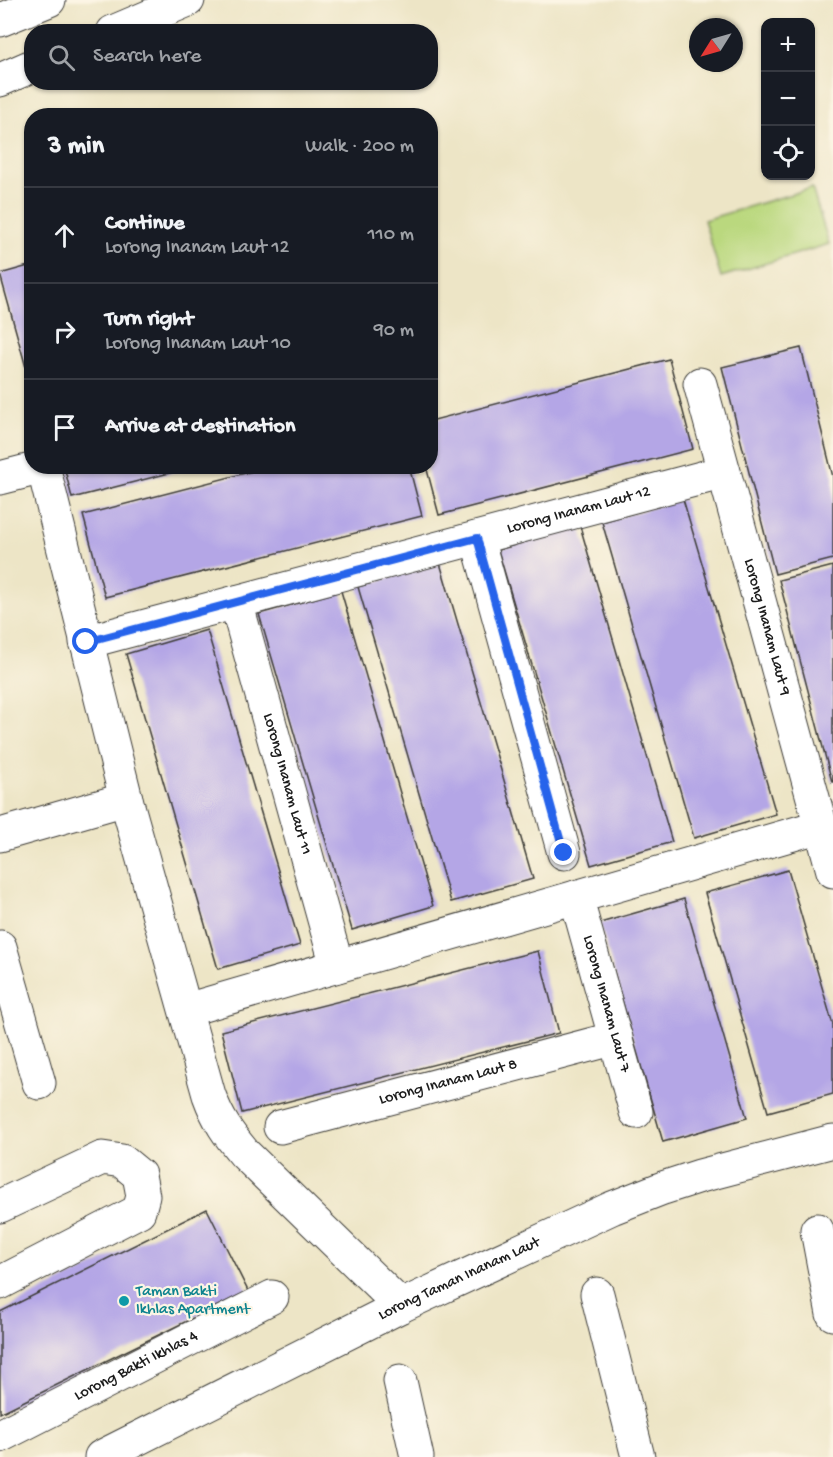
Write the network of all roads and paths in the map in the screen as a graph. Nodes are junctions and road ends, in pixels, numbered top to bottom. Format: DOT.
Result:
graph roads {
  1 [pos="49,0"];
  2 [pos="188,0"];
  3 [pos="0,20"];
  4 [pos="132,24"];
  5 [pos="24,70"];
  6 [pos="0,80"];
  7 [pos="700,384"];
  8 [pos="24,471"];
  9 [pos="724,472"];
  10 [pos="45,474"];
  11 [pos="0,478"];
  12 [pos="477,538"];
  13 [pos="236,602"];
  14 [pos="86,642"];
  15 [pos="126,799"];
  16 [pos="821,826"];
  17 [pos="0,835"];
  18 [pos="564,853"];
  19 [pos="833,871"];
  20 [pos="576,897"];
  21 [pos="0,947"];
  22 [pos="338,966"];
  23 [pos="186,1010"];
  24 [pos="615,1038"];
  25 [pos="39,1083"];
  26 [pos="636,1112"];
  27 [pos="280,1127"];
  28 [pos="833,1141"];
  29 [pos="0,1206"];
  30 [pos="817,1230"];
  31 [pos="0,1283"];
  32 [pos="597,1294"];
  33 [pos="272,1297"];
  34 [pos="401,1306"];
  35 [pos="833,1314"];
  36 [pos="400,1381"];
  37 [pos="0,1436"];
  38 [pos="101,1457"];
  39 [pos="417,1457"];
  40 [pos="638,1457"];
  1 -- 3 [label="main road"];
  2 -- 4 [label="main road"];
  5 -- 6 [label="main road"];
  7 -- 9 [label="main road, Lorong Inanam Laut 9"];
  8 -- 11 [label="main road"];
  9 -- 12 [label="main road, Lorong Inanam Laut 12"];
  9 -- 16 [label="main road, Lorong Inanam Laut 9"];
  10 -- 14 [label="main road"];
  12 -- 13 [label="main road, Lorong Inanam Laut 12"];
  12 -- 18 [label="main road"];
  13 -- 14 [label="main road, Lorong Inanam Laut 12"];
  13 -- 22 [label="main road, Lorong Inanam Laut 11"];
  14 -- 15 [label="main road"];
  15 -- 17 [label="main road"];
  15 -- 23 [label="main road"];
  16 -- 19 [label="main road, Lorong Inanam Laut 9"];
  16 -- 20 [label="main road"];
  20 -- 22 [label="main road"];
  20 -- 24 [label="main road, Lorong Inanam Laut 7"];
  21 -- 25 [label="main road"];
  22 -- 23 [label="main road"];
  23 -- 34 [label="main road"];
  24 -- 26 [label="main road, Lorong Inanam Laut 7"];
  24 -- 27 [label="main road, Lorong Inanam Laut 8"];
  28 -- 34 [label="main road, Lorong Taman Inanam Laut"];
  29 -- 31 [label="main road"];
  30 -- 35 [label="main road"];
  32 -- 40 [label="main road"];
  33 -- 37 [label="main road, Lorong Bakti Ikhlas 4"];
  34 -- 38 [label="main road, Lorong Taman Inanam Laut"];
  36 -- 39 [label="main road"];
}
